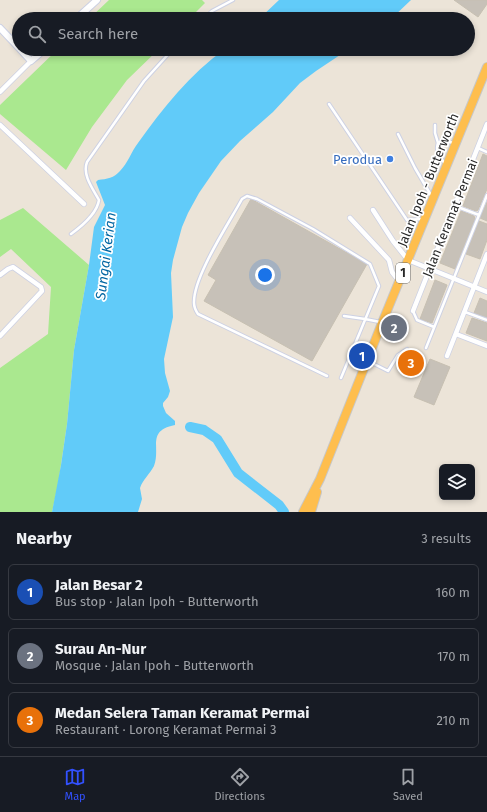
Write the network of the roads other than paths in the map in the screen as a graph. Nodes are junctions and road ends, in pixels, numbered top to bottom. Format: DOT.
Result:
graph roads {
  1 [pos="97,0"];
  2 [pos="233,0"];
  3 [pos="84,12"];
  4 [pos="211,12"];
  5 [pos="0,28"];
  6 [pos="12,41"];
  7 [pos="27,56"];
  8 [pos="37,56"];
  9 [pos="167,56"];
  10 [pos="32,61"];
  11 [pos="487,67"];
  12 [pos="0,92"];
  13 [pos="329,104"];
  14 [pos="487,124"];
  15 [pos="0,125"];
  16 [pos="435,125"];
  17 [pos="398,134"];
  18 [pos="438,143"];
  19 [pos="456,143"];
  20 [pos="478,148"];
  21 [pos="487,152"];
  22 [pos="446,166"];
  23 [pos="487,195"];
  24 [pos="433,199"];
  25 [pos="84,204"];
  26 [pos="455,205"];
  27 [pos="373,210"];
  28 [pos="479,215"];
  29 [pos="350,218"];
  30 [pos="424,219"];
  31 [pos="71,234"];
  32 [pos="487,254"];
  33 [pos="408,260"];
  34 [pos="430,269"];
  35 [pos="0,275"];
  36 [pos="454,279"];
  37 [pos="399,281"];
  38 [pos="474,287"];
  39 [pos="487,292"];
  40 [pos="413,311"];
  41 [pos="465,311"];
  42 [pos="344,316"];
  43 [pos="365,319"];
  44 [pos="487,320"];
  45 [pos="382,323"];
  46 [pos="434,327"];
  47 [pos="456,334"];
  48 [pos="0,336"];
  49 [pos="487,346"];
  50 [pos="426,348"];
  51 [pos="407,350"];
  52 [pos="447,356"];
  53 [pos="367,361"];
  54 [pos="327,376"];
  55 [pos="341,378"];
  56 [pos="320,479"];
  57 [pos="311,511"];
  58 [pos="303,512"];
  1 -- 3 [label="street"];
  2 -- 4 [label="lane"];
  5 -- 6 [label="street"];
  7 -- 10 [label="street"];
  8 -- 10 [label="street"];
  9 -- 31 [label="lane"];
  10 -- 12 [label="street"];
  11 -- 19 [label="highway, Jalan Ipoh - Butterworth / 1"];
  13 -- 30 [label="lane"];
  14 -- 20 [label="street, Jalan Keramat Permai"];
  15 -- 25 [label="street"];
  16 -- 18 [label="lane"];
  17 -- 24 [label="lane"];
  18 -- 19 [label="lane"];
  18 -- 22 [label="lane"];
  19 -- 22 [label="highway, Jalan Ipoh - Butterworth / 1"];
  20 -- 21 [label="lane"];
  20 -- 26 [label="street, Jalan Keramat Permai"];
  22 -- 24 [label="highway, Jalan Ipoh - Butterworth / 1"];
  23 -- 28 [label="lane"];
  24 -- 30 [label="highway, Jalan Ipoh - Butterworth / 1"];
  26 -- 28 [label="lane"];
  26 -- 34 [label="street, Jalan Keramat Permai"];
  27 -- 33 [label="street"];
  28 -- 36 [label="lane"];
  29 -- 37 [label="street"];
  30 -- 33 [label="highway, Jalan Ipoh - Butterworth / 1"];
  32 -- 38 [label="street"];
  33 -- 34 [label="street"];
  33 -- 37 [label="highway, Jalan Ipoh - Butterworth / 1"];
  34 -- 36 [label="street"];
  34 -- 40 [label="street, Jalan Keramat Permai"];
  35 -- 48 [label="street"];
  36 -- 38 [label="street"];
  36 -- 46 [label="lane"];
  37 -- 45 [label="highway, Jalan Ipoh - Butterworth / 1"];
  38 -- 39 [label="street"];
  38 -- 41 [label="street"];
  40 -- 46 [label="lane"];
  41 -- 44 [label="lane"];
  41 -- 47 [label="street"];
  42 -- 43 [label="lane"];
  43 -- 45 [label="lane"];
  43 -- 54 [label="lane"];
  43 -- 55 [label="lane"];
  45 -- 53 [label="highway, Jalan Ipoh - Butterworth / 1"];
  46 -- 50 [label="lane"];
  47 -- 49 [label="street"];
  47 -- 52 [label="street"];
  51 -- 53 [label="lane"];
  53 -- 56 [label="highway, Jalan Ipoh - Butterworth / 1"];
  56 -- 57 [label="highway, Jalan Ipoh - Butterworth / 1"];
  56 -- 58 [label="highway, Jalan Ipoh - Butterworth / 1"];
}
